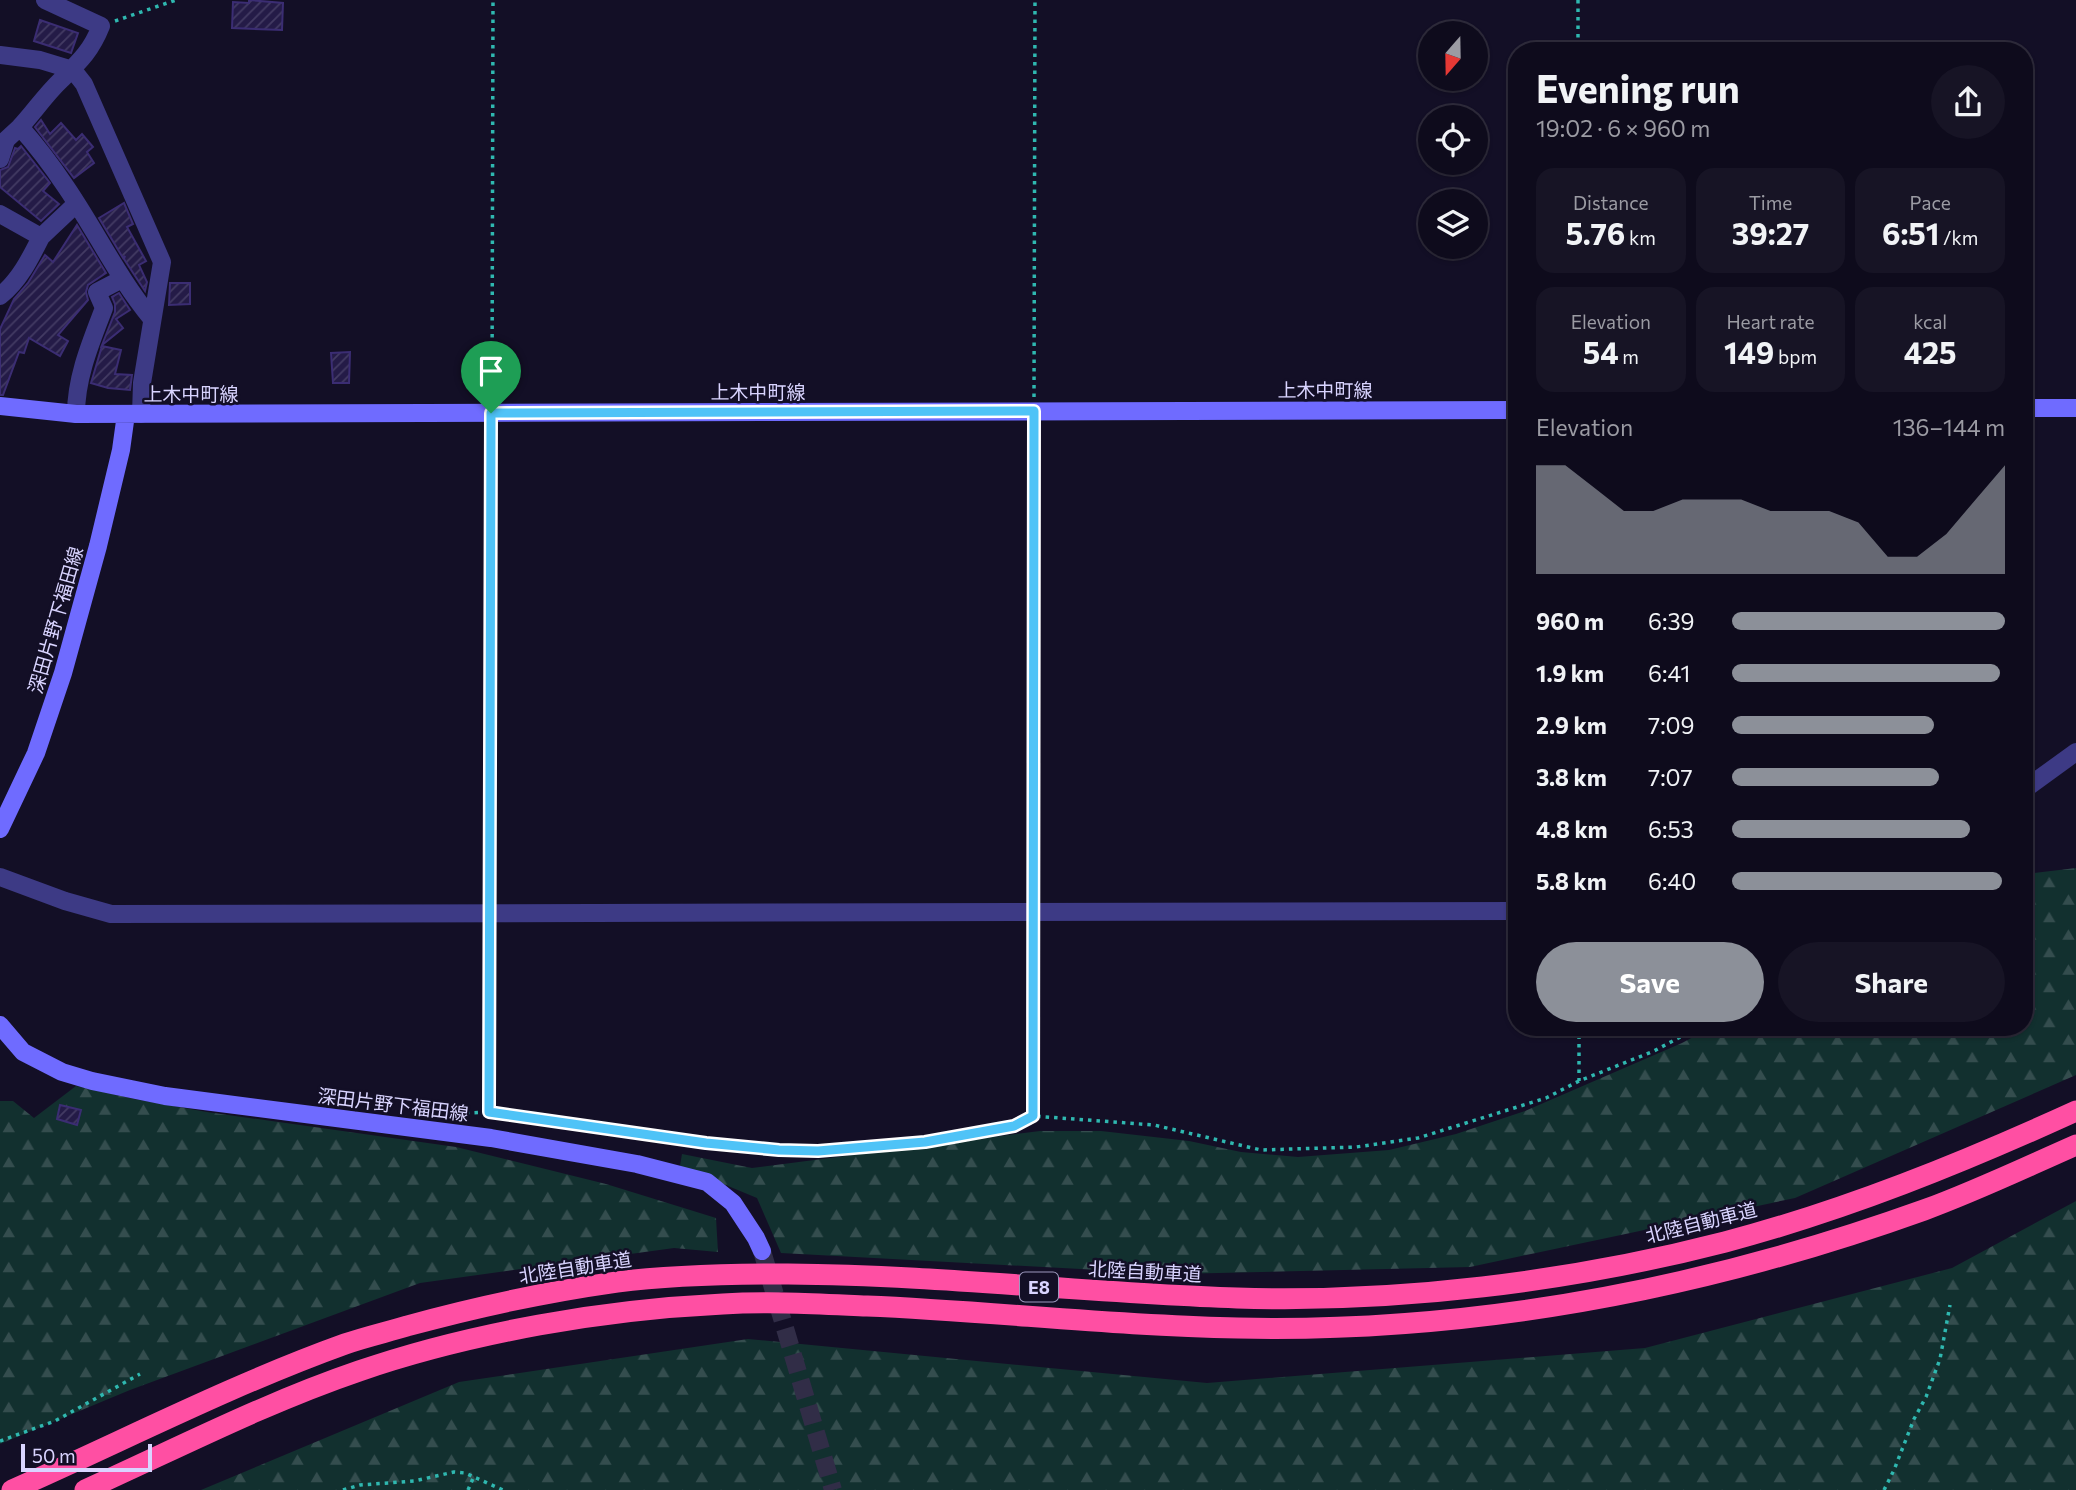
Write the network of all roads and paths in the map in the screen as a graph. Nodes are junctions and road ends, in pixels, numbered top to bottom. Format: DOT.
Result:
graph roads {
  1 [pos="45,0"];
  2 [pos="176,0"];
  3 [pos="493,0"];
  4 [pos="1035,0"];
  5 [pos="1578,0"];
  6 [pos="101,26"];
  7 [pos="1578,42"];
  8 [pos="0,55"];
  9 [pos="74,70"];
  10 [pos="20,127"];
  11 [pos="0,159"];
  12 [pos="76,204"];
  13 [pos="0,214"];
  14 [pos="41,237"];
  15 [pos="122,279"];
  16 [pos="0,296"];
  17 [pos="152,319"];
  18 [pos="0,406"];
  19 [pos="2033,408"];
  20 [pos="2076,408"];
  21 [pos="1508,410"];
  22 [pos="1034,411"];
  23 [pos="491,413"];
  24 [pos="76,414"];
  25 [pos="134,414"];
  26 [pos="2076,752"];
  27 [pos="2033,783"];
  28 [pos="0,829"];
  29 [pos="0,877"];
  30 [pos="1508,911"];
  31 [pos="1033,912"];
  32 [pos="490,913"];
  33 [pos="0,1025"];
  34 [pos="1579,1036"];
  35 [pos="1682,1036"];
  36 [pos="6,1044"];
  37 [pos="1579,1081"];
  38 [pos="2076,1111"];
  39 [pos="489,1112"];
  40 [pos="447,1114"];
  41 [pos="1033,1116"];
  42 [pos="2076,1145"];
  43 [pos="762,1251"];
  44 [pos="1950,1305"];
  45 [pos="140,1374"];
  46 [pos="0,1441"];
  47 [pos="474,1476"];
  48 [pos="12,1490"];
  49 [pos="85,1490"];
  50 [pos="343,1490"];
  51 [pos="468,1490"];
  52 [pos="503,1490"];
  53 [pos="1884,1490"];
  1 -- 6 [label="street"];
  2 -- 6 [label="path"];
  3 -- 23 [label="path"];
  4 -- 22 [label="path"];
  5 -- 7 [label="path"];
  6 -- 9 [label="street"];
  8 -- 9 [label="street"];
  9 -- 10 [label="street"];
  9 -- 17 [label="street"];
  10 -- 11 [label="street"];
  10 -- 12 [label="street"];
  12 -- 14 [label="street"];
  12 -- 15 [label="street"];
  13 -- 14 [label="street"];
  14 -- 16 [label="street"];
  15 -- 17 [label="street"];
  15 -- 24 [label="street"];
  17 -- 25 [label="street"];
  18 -- 24 [label="main road, 上木中町線"];
  19 -- 20 [label="main road"];
  21 -- 22 [label="main road, 上木中町線"];
  22 -- 23 [label="main road, 上木中町線"];
  22 -- 31 [label="path"];
  23 -- 25 [label="main road, 上木中町線"];
  23 -- 32 [label="path"];
  24 -- 25 [label="main road, 上木中町線"];
  25 -- 28 [label="main road, 深田片野下福田線"];
  26 -- 27 [label="street"];
  29 -- 32 [label="street"];
  30 -- 31 [label="street"];
  31 -- 32 [label="street"];
  31 -- 41 [label="path"];
  32 -- 39 [label="path"];
  33 -- 36 [label="main road, 深田片野下福田線"];
  34 -- 37 [label="path"];
  35 -- 37 [label="path"];
  36 -- 43 [label="main road, 深田片野下福田線"];
  37 -- 41 [label="path"];
  38 -- 48 [label="highway, 北陸自動車道 / E8"];
  39 -- 40 [label="path"];
  39 -- 41 [label="path"];
  42 -- 49 [label="highway, E8"];
  44 -- 53 [label="path"];
  45 -- 46 [label="path"];
  47 -- 50 [label="path"];
  47 -- 51 [label="path"];
  47 -- 52 [label="path"];
}
